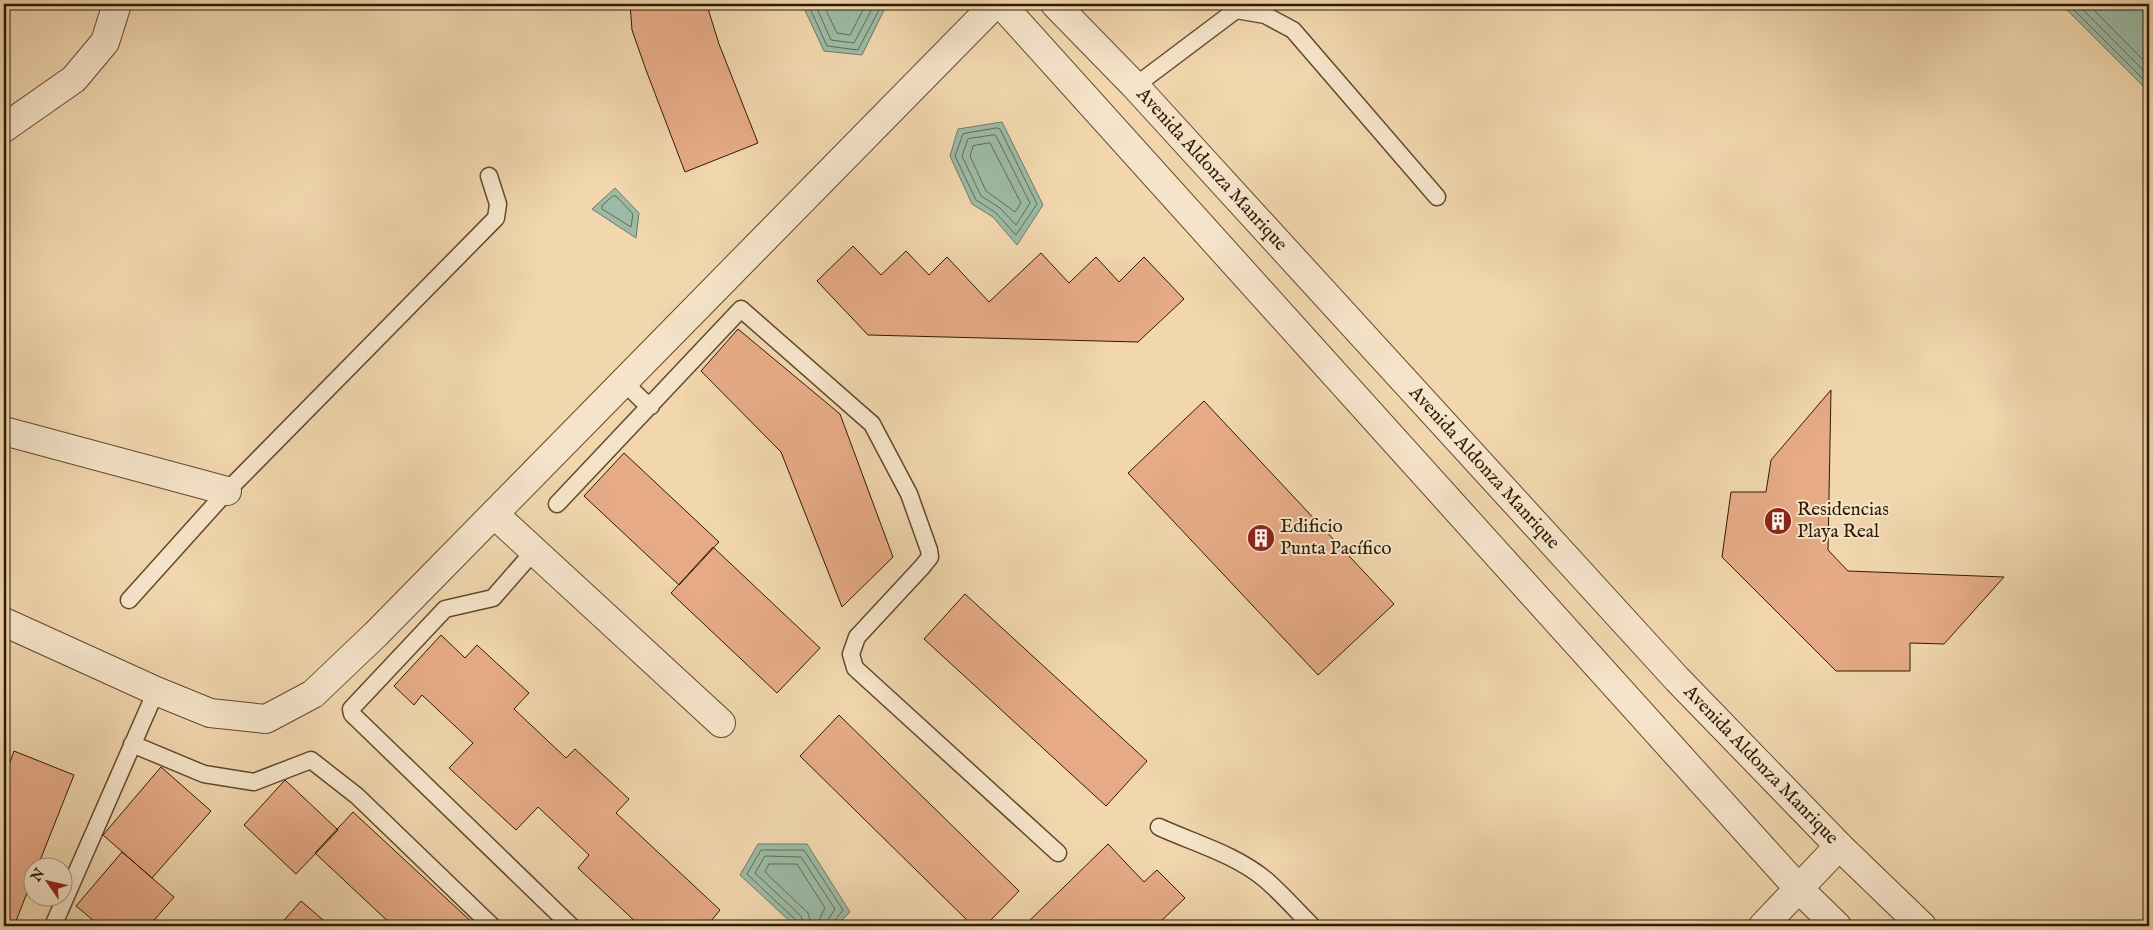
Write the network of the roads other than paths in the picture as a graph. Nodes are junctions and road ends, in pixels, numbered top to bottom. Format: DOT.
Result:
graph roads {
  1 [pos="117,4"];
  2 [pos="995,4"];
  3 [pos="1001,4"];
  4 [pos="1055,4"];
  5 [pos="1135,86"];
  6 [pos="4,128"];
  7 [pos="489,176"];
  8 [pos="1437,197"];
  9 [pos="624,382"];
  10 [pos="651,406"];
  11 [pos="4,431"];
  12 [pos="227,491"];
  13 [pos="557,504"];
  14 [pos="494,514"];
  15 [pos="534,551"];
  16 [pos="129,600"];
  17 [pos="4,622"];
  18 [pos="156,691"];
  19 [pos="721,723"];
  20 [pos="132,744"];
  21 [pos="1159,827"];
  22 [pos="1839,846"];
  23 [pos="1058,853"];
  24 [pos="1799,890"];
  25 [pos="53,926"];
  26 [pos="492,926"];
  27 [pos="571,926"];
  28 [pos="1312,926"];
  29 [pos="1763,926"];
  30 [pos="1837,926"];
  31 [pos="1922,926"];
  1 -- 6 [label="street"];
  2 -- 9 [label="street"];
  3 -- 24 [label="street"];
  4 -- 5 [label="street, Avenida Aldonza Manrique"];
  5 -- 8 [label="lane"];
  5 -- 22 [label="street, Avenida Aldonza Manrique"];
  7 -- 12 [label="lane"];
  9 -- 10 [label="lane"];
  9 -- 14 [label="street"];
  10 -- 13 [label="lane"];
  10 -- 23 [label="lane"];
  11 -- 12 [label="street"];
  12 -- 16 [label="lane"];
  14 -- 15 [label="street"];
  14 -- 18 [label="street"];
  15 -- 19 [label="street"];
  15 -- 27 [label="lane"];
  17 -- 18 [label="street"];
  18 -- 20 [label="lane"];
  20 -- 25 [label="lane"];
  20 -- 26 [label="lane"];
  21 -- 28 [label="lane"];
  22 -- 24 [label="street"];
  22 -- 31 [label="street, Avenida Aldonza Manrique"];
  24 -- 29 [label="street"];
  24 -- 30 [label="street"];
}
